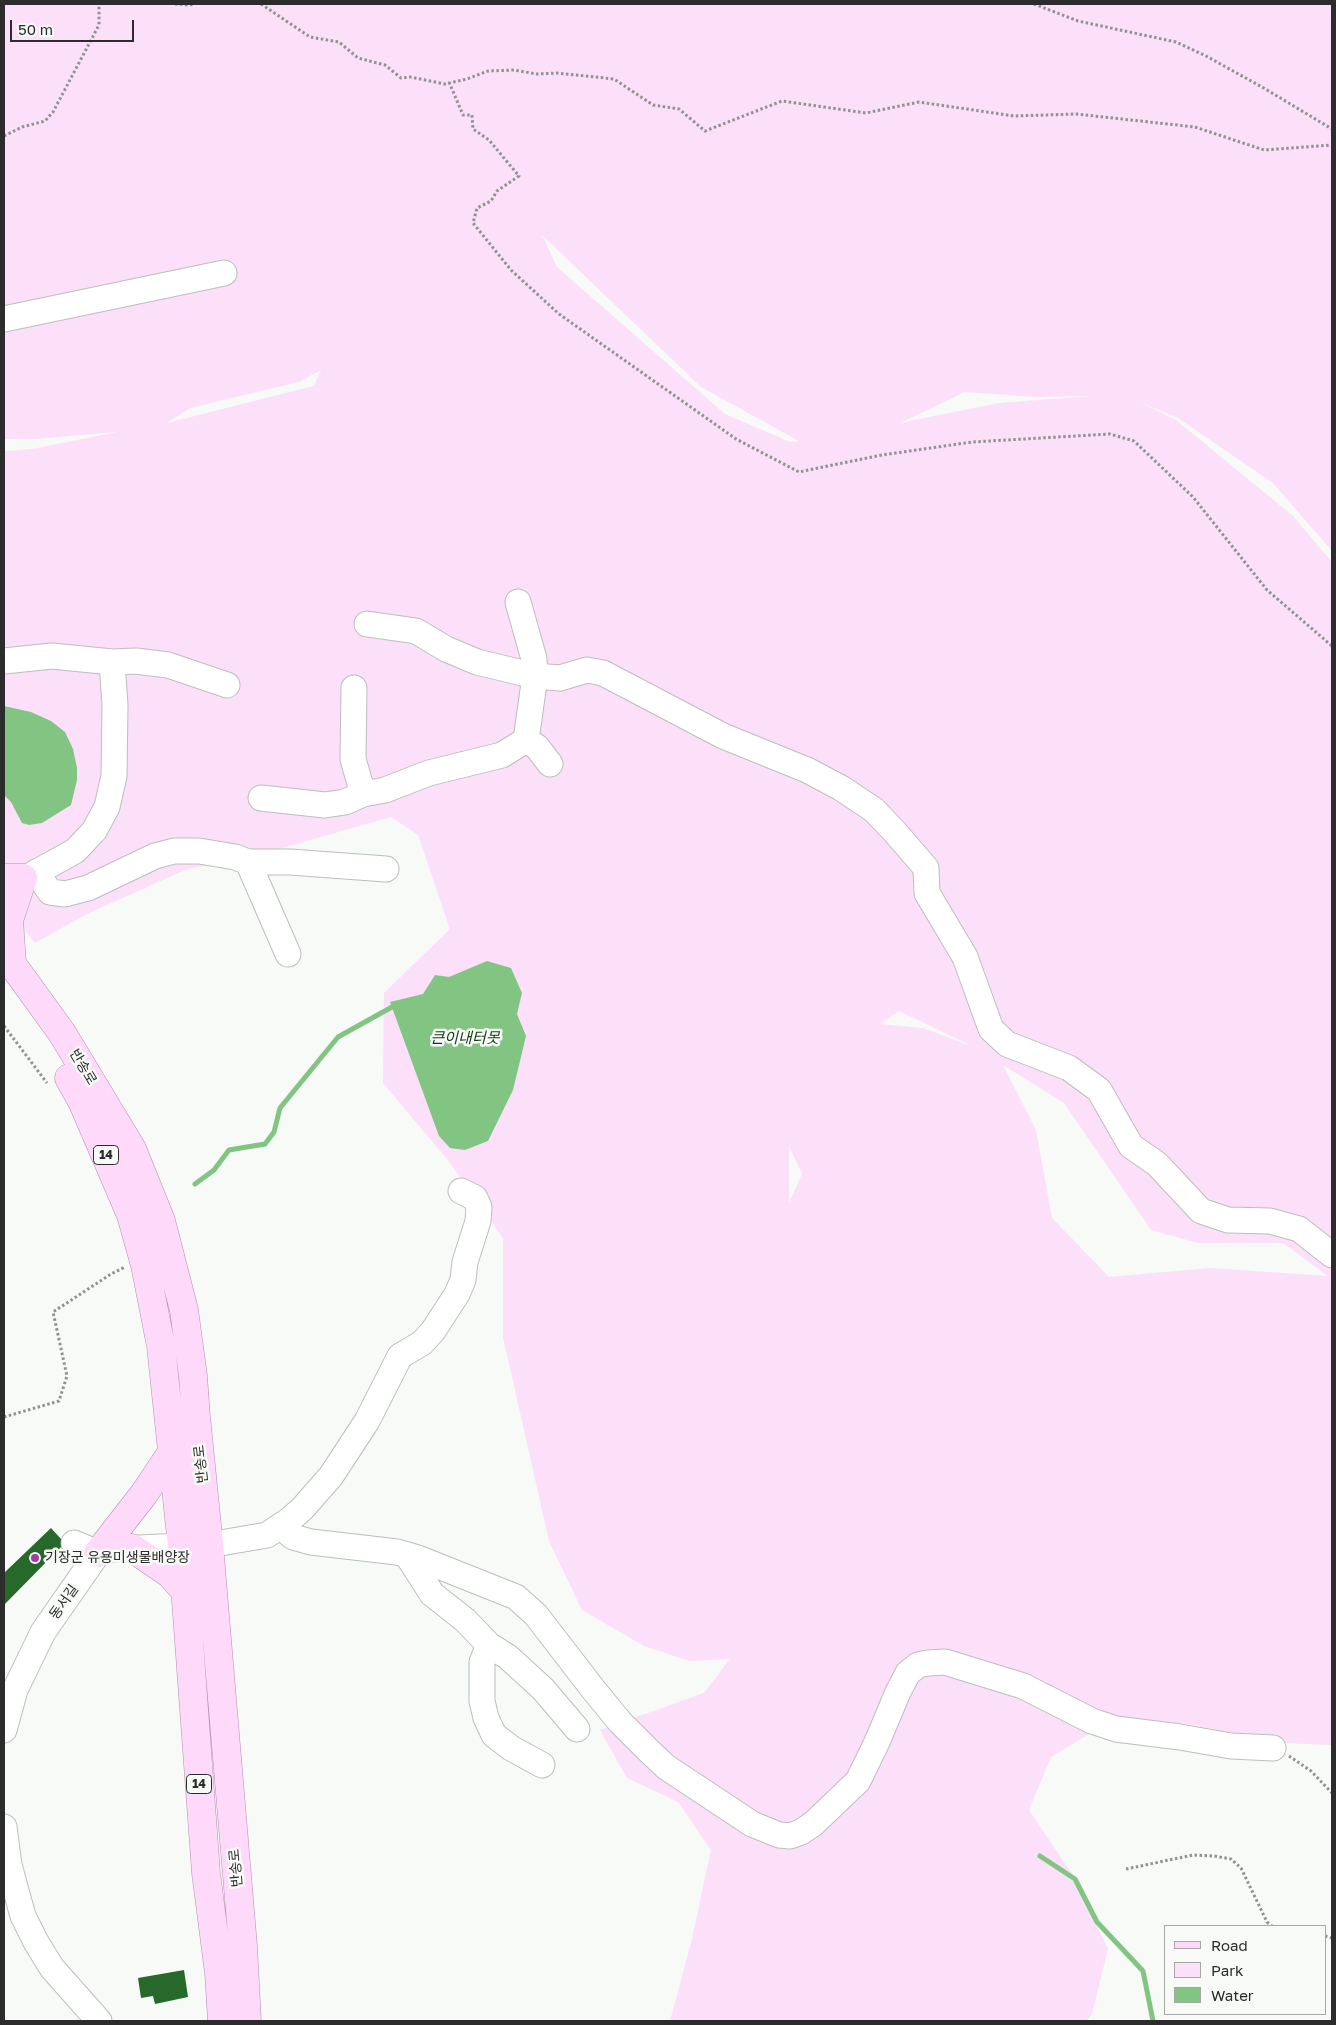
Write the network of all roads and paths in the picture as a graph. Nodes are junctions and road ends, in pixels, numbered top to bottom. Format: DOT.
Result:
graph roads {
  1 [pos="99,4"];
  2 [pos="175,4"];
  3 [pos="195,4"];
  4 [pos="261,4"];
  5 [pos="1034,4"];
  6 [pos="449,82"];
  7 [pos="1332,129"];
  8 [pos="4,136"];
  9 [pos="1332,145"];
  10 [pos="224,273"];
  11 [pos="4,319"];
  12 [pos="518,602"];
  13 [pos="367,624"];
  14 [pos="1332,646"];
  15 [pos="4,661"];
  16 [pos="112,662"];
  17 [pos="535,676"];
  18 [pos="227,685"];
  19 [pos="354,688"];
  20 [pos="526,740"];
  21 [pos="550,764"];
  22 [pos="363,794"];
  23 [pos="261,798"];
  24 [pos="248,862"];
  25 [pos="386,869"];
  26 [pos="17,879"];
  27 [pos="288,954"];
  28 [pos="7,967"];
  29 [pos="461,1191"];
  30 [pos="1332,1255"];
  31 [pos="127,1266"];
  32 [pos="168,1412"];
  33 [pos="4,1417"];
  34 [pos="172,1452"];
  35 [pos="200,1464"];
  36 [pos="281,1527"];
  37 [pos="209,1545"];
  38 [pos="182,1546"];
  39 [pos="86,1548"];
  40 [pos="132,1548"];
  41 [pos="407,1555"];
  42 [pos="185,1591"];
  43 [pos="489,1645"];
  44 [pos="577,1729"];
  45 [pos="4,1730"];
  46 [pos="1273,1748"];
  47 [pos="542,1764"];
  48 [pos="1332,1793"];
  49 [pos="4,1827"];
  50 [pos="1126,1869"];
  51 [pos="10,1894"];
  52 [pos="1271,1925"];
  53 [pos="99,2021"];
  54 [pos="222,2021"];
  55 [pos="247,2021"];
  1 -- 8 [label="path"];
  2 -- 3 [label="path"];
  4 -- 6 [label="path"];
  5 -- 7 [label="path"];
  6 -- 9 [label="path"];
  6 -- 14 [label="path"];
  10 -- 11 [label="street"];
  12 -- 17 [label="street"];
  13 -- 17 [label="street"];
  15 -- 16 [label="street"];
  16 -- 18 [label="street"];
  16 -- 26 [label="street"];
  17 -- 20 [label="street"];
  17 -- 30 [label="street"];
  19 -- 22 [label="street"];
  20 -- 21 [label="street"];
  20 -- 22 [label="street"];
  22 -- 23 [label="street"];
  24 -- 25 [label="street"];
  24 -- 26 [label="street"];
  24 -- 27 [label="street"];
  26 -- 28 [label="main road"];
  28 -- 32 [label="main road, 반송로 / 14"];
  28 -- 35 [label="main road, 반송로 / 14"];
  29 -- 36 [label="street"];
  31 -- 33 [label="path"];
  32 -- 34 [label="main road, 반송로 / 14"];
  32 -- 35 [label="main road"];
  34 -- 38 [label="main road, 반송로 / 14"];
  34 -- 39 [label="main road"];
  35 -- 37 [label="main road, 반송로 / 14"];
  36 -- 37 [label="street"];
  36 -- 41 [label="street"];
  37 -- 38 [label="street"];
  37 -- 55 [label="main road, 반송로 / 14"];
  38 -- 40 [label="street"];
  38 -- 42 [label="main road, 반송로 / 14"];
  39 -- 40 [label="street"];
  39 -- 45 [label="street, 동서길"];
  40 -- 42 [label="main road"];
  41 -- 43 [label="street"];
  41 -- 46 [label="street"];
  42 -- 54 [label="main road, 반송로 / 14"];
  43 -- 44 [label="street"];
  43 -- 47 [label="street"];
  46 -- 48 [label="path"];
  49 -- 51 [label="street"];
  50 -- 52 [label="path"];
  51 -- 53 [label="street"];
}
